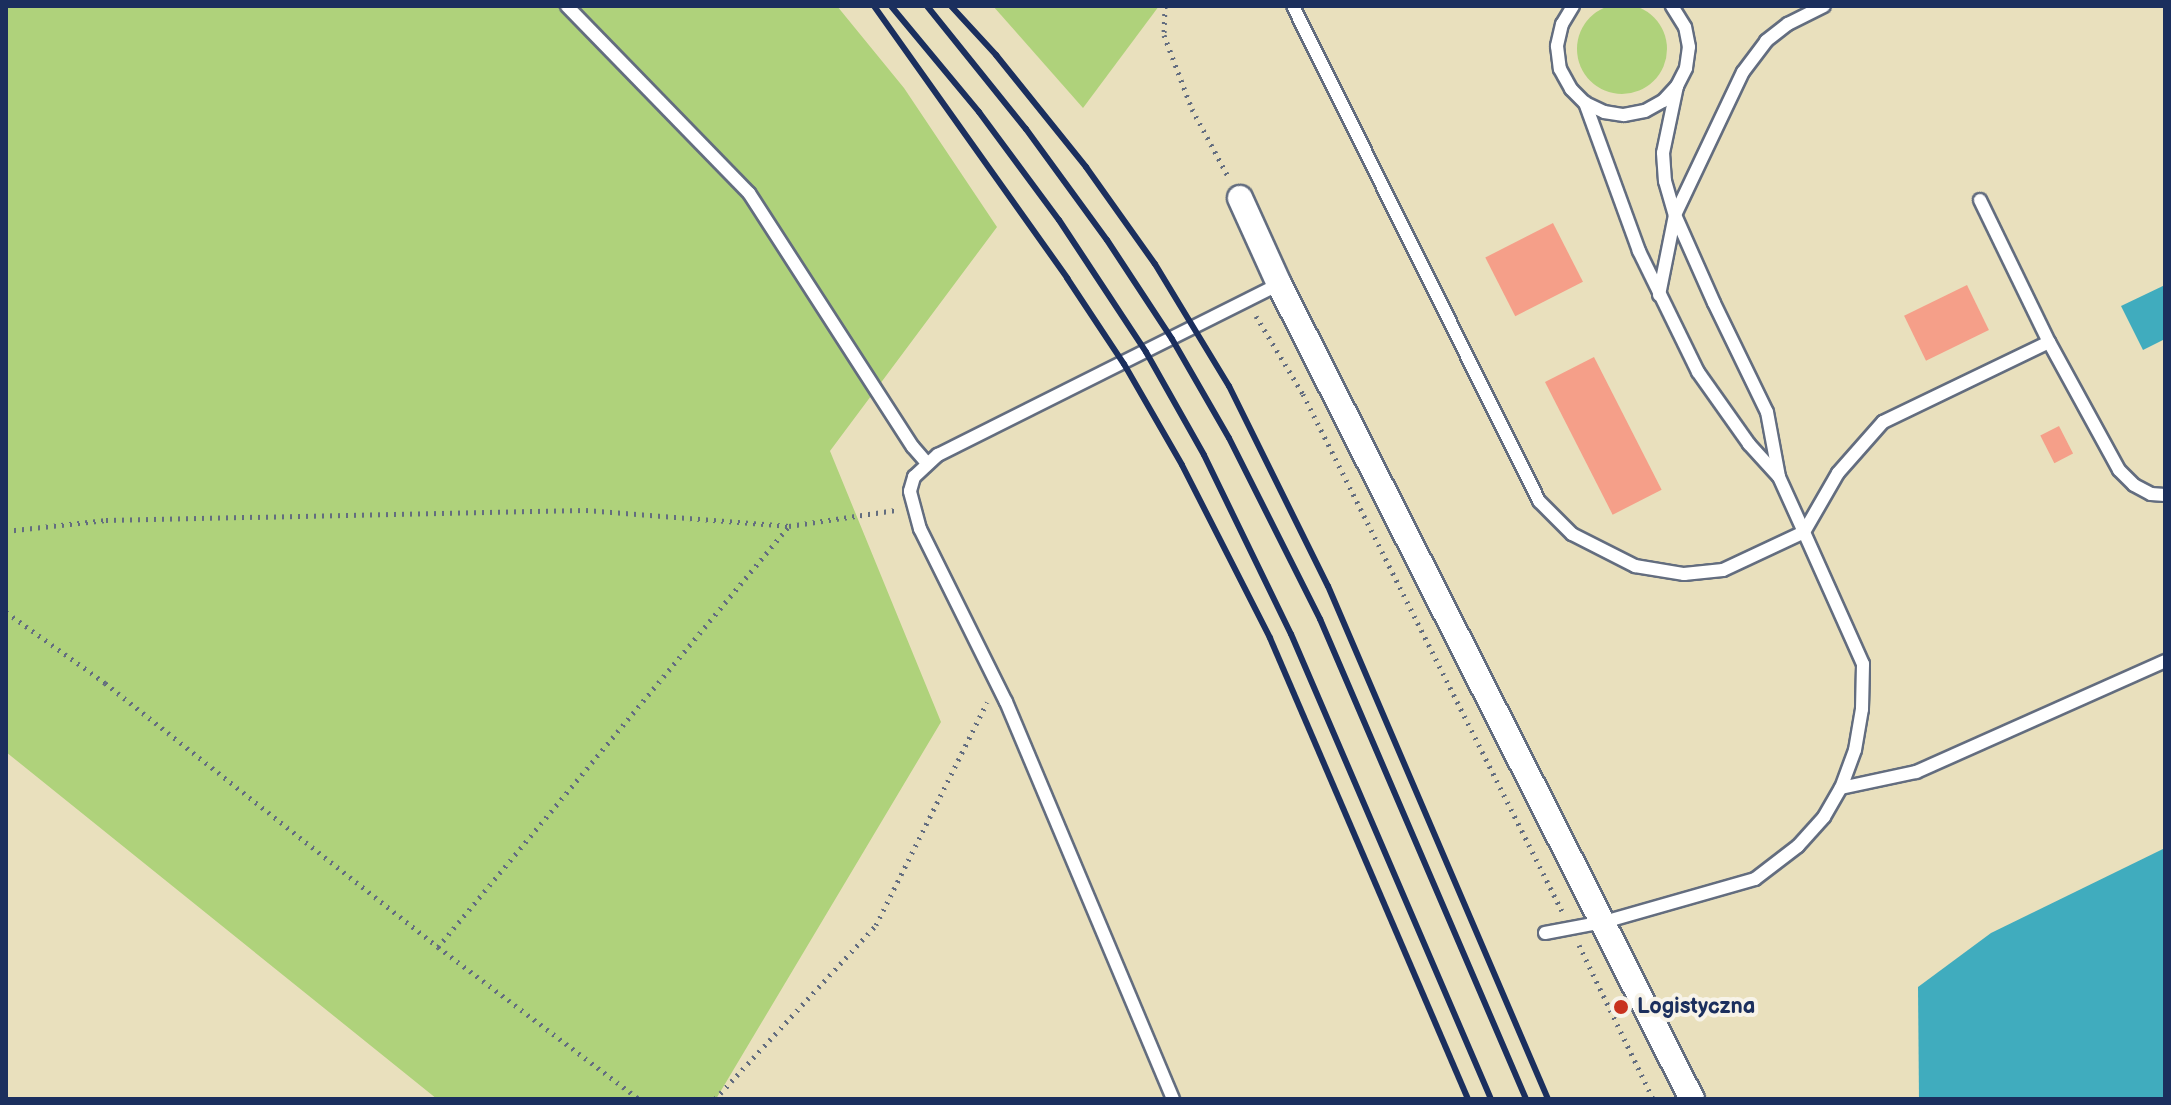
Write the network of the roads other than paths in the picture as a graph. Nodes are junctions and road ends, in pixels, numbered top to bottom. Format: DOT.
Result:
graph roads {
  1 [pos="567,6"];
  2 [pos="1293,6"];
  3 [pos="1573,6"];
  4 [pos="1672,6"];
  5 [pos="1824,6"];
  6 [pos="1677,86"];
  7 [pos="1585,103"];
  8 [pos="1240,198"];
  9 [pos="1980,200"];
  10 [pos="1675,215"];
  11 [pos="1279,284"];
  12 [pos="1659,295"];
  13 [pos="2049,342"];
  14 [pos="927,463"];
  15 [pos="1779,477"];
  16 [pos="2165,495"];
  17 [pos="1804,532"];
  18 [pos="2165,661"];
  19 [pos="1841,788"];
  20 [pos="1604,922"];
  21 [pos="1545,933"];
  22 [pos="1173,1099"];
  23 [pos="1692,1099"];
  1 -- 14 [label="lane"];
  2 -- 17 [label="lane"];
  3 -- 7 [label="lane"];
  4 -- 6 [label="lane"];
  5 -- 10 [label="lane"];
  6 -- 7 [label="lane"];
  6 -- 10 [label="lane"];
  7 -- 12 [label="lane"];
  8 -- 11 [label="street"];
  9 -- 13 [label="lane"];
  10 -- 12 [label="lane"];
  10 -- 15 [label="lane"];
  11 -- 14 [label="lane"];
  11 -- 20 [label="street"];
  12 -- 15 [label="lane"];
  13 -- 16 [label="lane"];
  13 -- 17 [label="lane"];
  14 -- 22 [label="lane"];
  15 -- 17 [label="lane"];
  17 -- 19 [label="lane"];
  18 -- 19 [label="lane"];
  19 -- 20 [label="lane"];
  20 -- 21 [label="lane"];
  20 -- 23 [label="street"];
}
